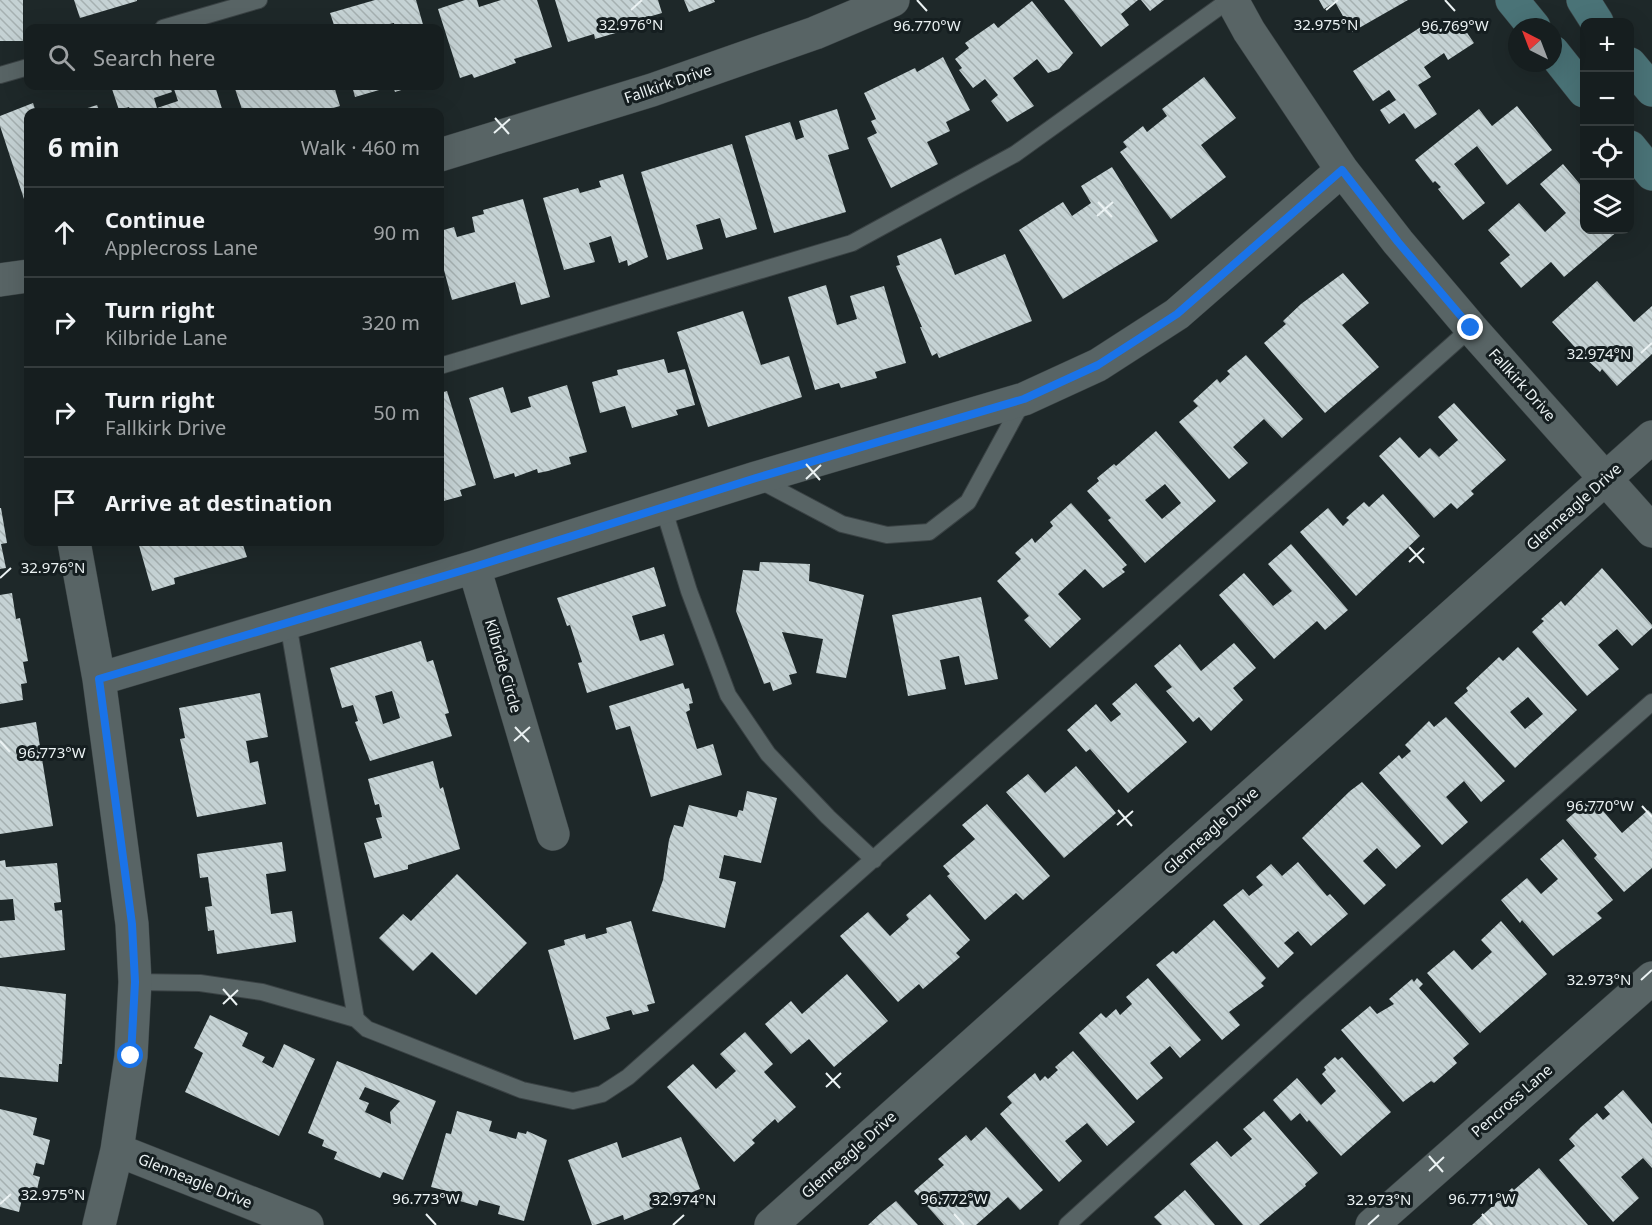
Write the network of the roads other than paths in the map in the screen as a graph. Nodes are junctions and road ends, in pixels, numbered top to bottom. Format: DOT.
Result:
graph roads {
  1 [pos="259,0"];
  2 [pos="893,0"];
  3 [pos="1230,0"];
  4 [pos="1512,0"];
  5 [pos="1583,0"];
  6 [pos="1527,18"];
  7 [pos="1594,18"];
  8 [pos="177,24"];
  9 [pos="1562,63"];
  10 [pos="24,68"];
  11 [pos="1634,70"];
  12 [pos="0,75"];
  13 [pos="1580,86"];
  14 [pos="1652,90"];
  15 [pos="1634,153"];
  16 [pos="444,154"];
  17 [pos="1342,170"];
  18 [pos="1652,174"];
  19 [pos="1471,328"];
  20 [pos="444,365"];
  21 [pos="1024,399"];
  22 [pos="1652,437"];
  23 [pos="756,478"];
  24 [pos="1605,479"];
  25 [pos="663,507"];
  26 [pos="1652,531"];
  27 [pos="75,546"];
  28 [pos="474,567"];
  29 [pos="288,623"];
  30 [pos="99,679"];
  31 [pos="1652,702"];
  32 [pos="553,834"];
  33 [pos="874,860"];
  34 [pos="1652,978"];
  35 [pos="135,982"];
  36 [pos="356,1018"];
  37 [pos="117,1150"];
  38 [pos="99,1225"];
  39 [pos="307,1225"];
  40 [pos="771,1225"];
  41 [pos="1067,1225"];
  42 [pos="1372,1225"];
  1 -- 8 [label="lane"];
  2 -- 16 [label="street, Fallkirk Drive"];
  3 -- 17 [label="street, Fallkirk Drive"];
  3 -- 20 [label="lane"];
  4 -- 6 [label="main road"];
  5 -- 7 [label="main road"];
  9 -- 13 [label="main road"];
  10 -- 12 [label="lane"];
  11 -- 14 [label="main road"];
  15 -- 18 [label="main road"];
  17 -- 19 [label="street, Fallkirk Drive"];
  17 -- 21 [label="street"];
  19 -- 24 [label="street, Fallkirk Drive"];
  19 -- 33 [label="lane"];
  21 -- 23 [label="street"];
  21 -- 23 [label="lane"];
  22 -- 24 [label="street, Glenneagle Drive"];
  23 -- 25 [label="street"];
  24 -- 26 [label="street, Fallkirk Drive"];
  24 -- 40 [label="street, Glenneagle Drive"];
  25 -- 28 [label="street"];
  25 -- 33 [label="lane"];
  27 -- 30 [label="street"];
  28 -- 29 [label="street"];
  28 -- 32 [label="street, Kilbride Circle"];
  29 -- 30 [label="street"];
  29 -- 36 [label="lane"];
  30 -- 35 [label="street"];
  31 -- 41 [label="lane"];
  33 -- 36 [label="lane"];
  34 -- 42 [label="street, Pencross Lane"];
  35 -- 36 [label="lane"];
  35 -- 37 [label="street"];
  37 -- 38 [label="street"];
  37 -- 39 [label="street, Glenneagle Drive"];
}
